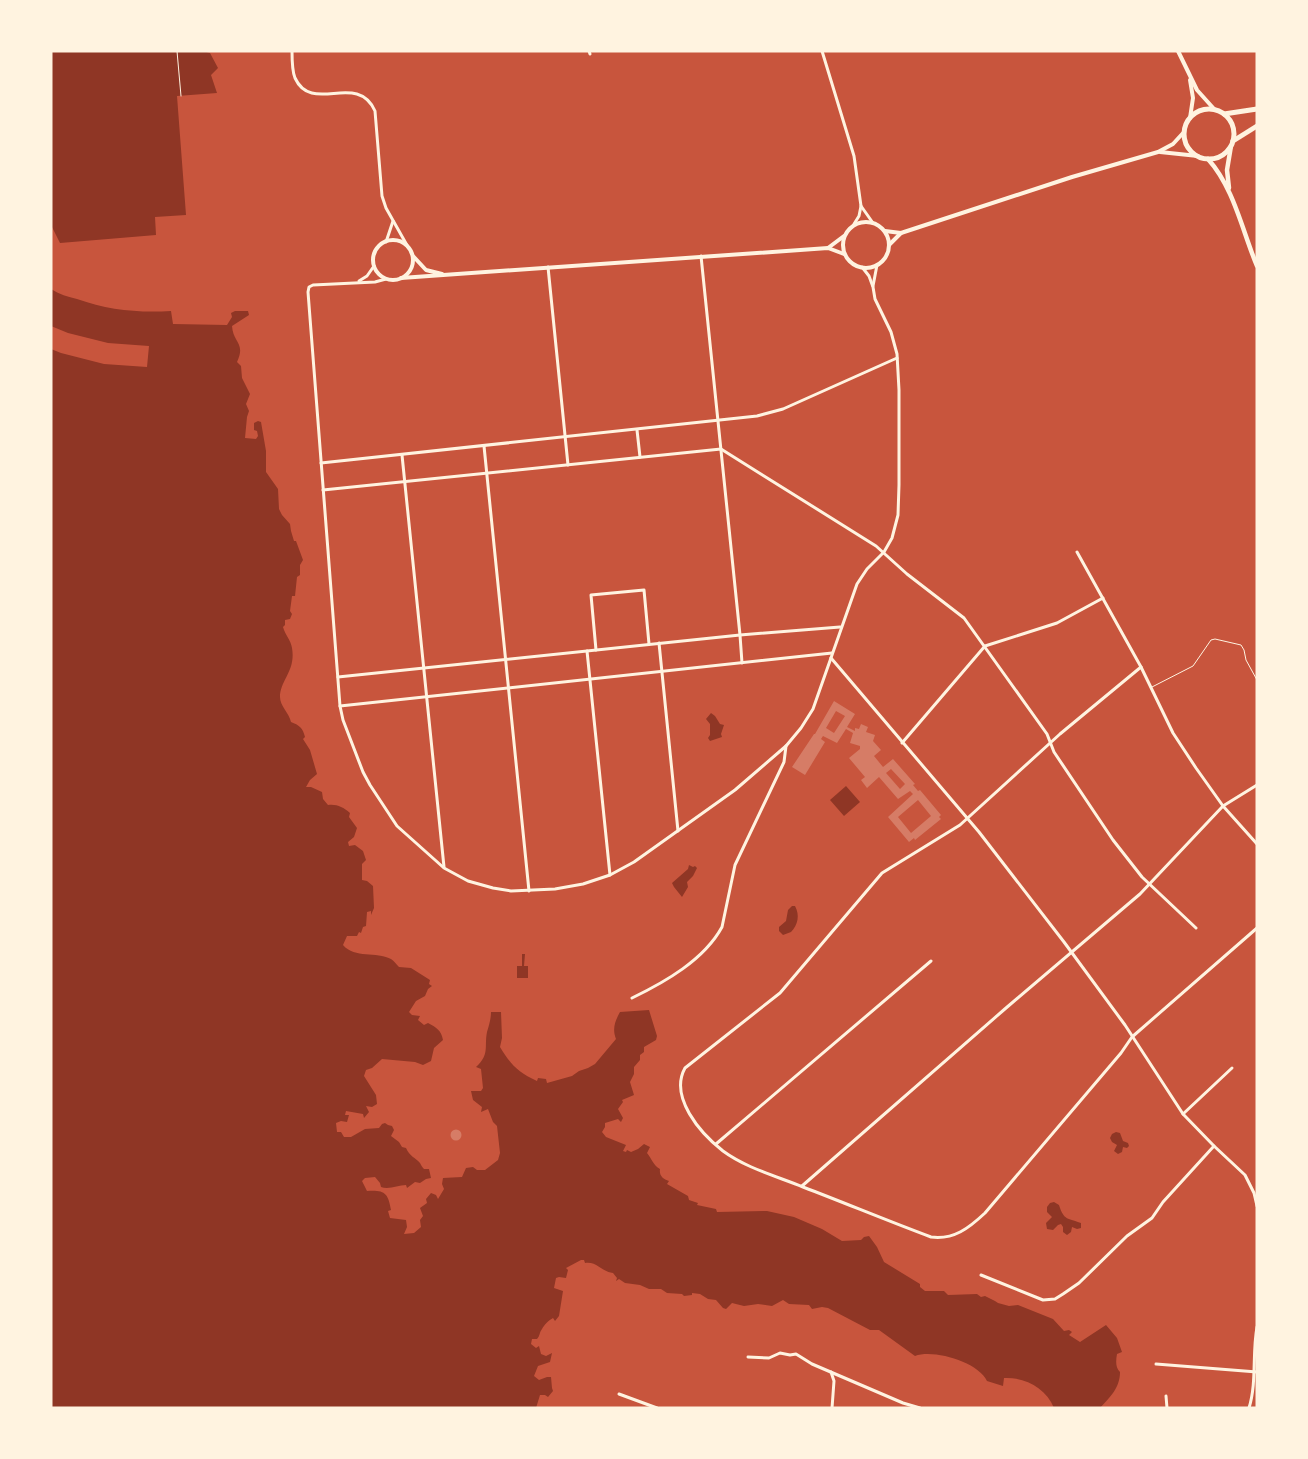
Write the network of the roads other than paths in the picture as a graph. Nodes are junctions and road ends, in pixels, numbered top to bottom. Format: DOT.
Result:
graph roads {
  1 [pos="292,51"];
  2 [pos="822,51"];
  3 [pos="1178,51"];
  4 [pos="1189,76"];
  5 [pos="1257,109"];
  6 [pos="1215,110"];
  7 [pos="1224,114"];
  8 [pos="1190,118"];
  9 [pos="1257,126"];
  10 [pos="1184,132"];
  11 [pos="1233,140"];
  12 [pos="1231,146"];
  13 [pos="1158,152"];
  14 [pos="1198,156"];
  15 [pos="1208,159"];
  16 [pos="1230,194"];
  17 [pos="861,206"];
  18 [pos="393,220"];
  19 [pos="874,223"];
  20 [pos="854,224"];
  21 [pos="885,231"];
  22 [pos="901,233"];
  23 [pos="844,236"];
  24 [pos="386,242"];
  25 [pos="889,245"];
  26 [pos="408,246"];
  27 [pos="828,248"];
  28 [pos="844,254"];
  29 [pos="413,256"];
  30 [pos="701,256"];
  31 [pos="877,265"];
  32 [pos="374,266"];
  33 [pos="1257,266"];
  34 [pos="548,268"];
  35 [pos="862,268"];
  36 [pos="446,276"];
  37 [pos="401,278"];
  38 [pos="386,279"];
  39 [pos="358,282"];
  40 [pos="873,287"];
  41 [pos="897,358"];
  42 [pos="718,421"];
  43 [pos="637,430"];
  44 [pos="565,437"];
  45 [pos="484,446"];
  46 [pos="721,449"];
  47 [pos="402,455"];
  48 [pos="640,457"];
  49 [pos="321,463"];
  50 [pos="568,465"];
  51 [pos="486,473"];
  52 [pos="405,481"];
  53 [pos="323,490"];
  54 [pos="884,552"];
  55 [pos="1076,552"];
  56 [pos="1103,598"];
  57 [pos="840,627"];
  58 [pos="740,635"];
  59 [pos="659,643"];
  60 [pos="649,644"];
  61 [pos="985,646"];
  62 [pos="596,650"];
  63 [pos="587,651"];
  64 [pos="832,655"];
  65 [pos="505,659"];
  66 [pos="742,663"];
  67 [pos="1141,667"];
  68 [pos="424,668"];
  69 [pos="662,672"];
  70 [pos="338,677"];
  71 [pos="590,679"];
  72 [pos="1257,680"];
  73 [pos="1151,687"];
  74 [pos="508,688"];
  75 [pos="426,697"];
  76 [pos="340,706"];
  77 [pos="902,743"];
  78 [pos="1050,744"];
  79 [pos="786,746"];
  80 [pos="1257,785"];
  81 [pos="1223,806"];
  82 [pos="968,819"];
  83 [pos="678,831"];
  84 [pos="1257,844"];
  85 [pos="444,868"];
  86 [pos="610,876"];
  87 [pos="1150,885"];
  88 [pos="529,891"];
  89 [pos="1196,928"];
  90 [pos="1257,928"];
  91 [pos="1072,953"];
  92 [pos="931,961"];
  93 [pos="632,998"];
  94 [pos="1132,1037"];
  95 [pos="1232,1068"];
  96 [pos="1183,1114"];
  97 [pos="716,1144"];
  98 [pos="1214,1146"];
  99 [pos="802,1186"];
  100 [pos="1257,1206"];
  101 [pos="981,1275"];
  102 [pos="1257,1327"];
  103 [pos="748,1357"];
  104 [pos="1156,1364"];
  105 [pos="831,1371"];
  106 [pos="1255,1371"];
  107 [pos="841,1375"];
  108 [pos="834,1381"];
  109 [pos="619,1394"];
  110 [pos="1166,1396"];
  111 [pos="657,1408"];
  112 [pos="832,1408"];
  113 [pos="920,1408"];
  114 [pos="1167,1408"];
  115 [pos="1249,1408"];
  1 -- 18 [label="street"];
  2 -- 17 [label="street"];
  3 -- 4 [label="street"];
  4 -- 6 [label="street"];
  4 -- 8 [label="street"];
  5 -- 7 [label="main road"];
  6 -- 7 [label="main road"];
  6 -- 8 [label="main road"];
  7 -- 11 [label="main road"];
  8 -- 10 [label="main road"];
  9 -- 11 [label="main road"];
  10 -- 13 [label="street"];
  10 -- 14 [label="main road"];
  11 -- 12 [label="main road"];
  12 -- 15 [label="main road"];
  12 -- 16 [label="main road"];
  13 -- 14 [label="street"];
  13 -- 22 [label="street"];
  14 -- 15 [label="main road"];
  15 -- 16 [label="main road"];
  16 -- 33 [label="main road"];
  17 -- 19 [label="street"];
  17 -- 20 [label="street"];
  18 -- 24 [label="street"];
  18 -- 26 [label="street"];
  19 -- 20 [label="street"];
  19 -- 21 [label="street"];
  20 -- 23 [label="street"];
  21 -- 22 [label="street"];
  21 -- 25 [label="street"];
  22 -- 25 [label="street"];
  23 -- 27 [label="street"];
  23 -- 28 [label="street"];
  24 -- 26 [label="street"];
  24 -- 32 [label="street"];
  25 -- 31 [label="street"];
  26 -- 29 [label="street"];
  27 -- 28 [label="street"];
  27 -- 30 [label="street"];
  28 -- 35 [label="street"];
  29 -- 36 [label="street"];
  29 -- 37 [label="street"];
  30 -- 34 [label="street"];
  30 -- 42 [label="street"];
  31 -- 35 [label="street"];
  31 -- 40 [label="street"];
  32 -- 38 [label="street"];
  32 -- 39 [label="street"];
  34 -- 36 [label="street"];
  34 -- 44 [label="street"];
  35 -- 40 [label="street"];
  36 -- 37 [label="street"];
  37 -- 38 [label="street"];
  38 -- 39 [label="street"];
  39 -- 49 [label="street"];
  40 -- 41 [label="street"];
  41 -- 42 [label="street"];
  41 -- 54 [label="street"];
  42 -- 43 [label="street"];
  42 -- 46 [label="street"];
  43 -- 44 [label="street"];
  43 -- 48 [label="street"];
  44 -- 45 [label="street"];
  44 -- 50 [label="street"];
  45 -- 47 [label="street"];
  45 -- 51 [label="street"];
  46 -- 48 [label="street"];
  46 -- 54 [label="street"];
  46 -- 58 [label="street"];
  47 -- 49 [label="street"];
  47 -- 52 [label="street"];
  48 -- 50 [label="street"];
  49 -- 53 [label="street"];
  50 -- 51 [label="street"];
  51 -- 52 [label="street"];
  51 -- 65 [label="street"];
  52 -- 53 [label="street"];
  52 -- 68 [label="street"];
  53 -- 70 [label="street"];
  54 -- 57 [label="street"];
  54 -- 61 [label="street"];
  55 -- 56 [label="street"];
  56 -- 61 [label="street"];
  56 -- 67 [label="street"];
  57 -- 58 [label="street"];
  57 -- 64 [label="street"];
  58 -- 59 [label="street"];
  58 -- 66 [label="street"];
  59 -- 60 [label="street"];
  59 -- 69 [label="street"];
  60 -- 62 [label="street"];
  60 -- 62 [label="street"];
  61 -- 77 [label="street"];
  61 -- 78 [label="street"];
  62 -- 63 [label="street"];
  63 -- 65 [label="street"];
  63 -- 71 [label="street"];
  64 -- 66 [label="street"];
  64 -- 77 [label="street"];
  64 -- 79 [label="street"];
  65 -- 68 [label="street"];
  65 -- 74 [label="street"];
  66 -- 69 [label="street"];
  67 -- 73 [label="street"];
  67 -- 78 [label="street"];
  68 -- 70 [label="street"];
  68 -- 75 [label="street"];
  69 -- 71 [label="street"];
  69 -- 83 [label="street"];
  70 -- 76 [label="street"];
  71 -- 74 [label="street"];
  71 -- 86 [label="street"];
  72 -- 73 [label="lane"];
  73 -- 81 [label="street"];
  74 -- 75 [label="street"];
  74 -- 88 [label="street"];
  75 -- 76 [label="street"];
  75 -- 85 [label="street"];
  76 -- 85 [label="street"];
  77 -- 82 [label="street"];
  78 -- 82 [label="street"];
  78 -- 87 [label="street"];
  79 -- 83 [label="street"];
  79 -- 93 [label="street"];
  80 -- 81 [label="street"];
  81 -- 84 [label="street"];
  81 -- 87 [label="street"];
  82 -- 91 [label="street"];
  82 -- 97 [label="street"];
  83 -- 86 [label="street"];
  85 -- 88 [label="street"];
  86 -- 88 [label="street"];
  87 -- 89 [label="street"];
  87 -- 91 [label="street"];
  90 -- 94 [label="street"];
  91 -- 94 [label="street"];
  91 -- 99 [label="street"];
  92 -- 97 [label="street"];
  94 -- 96 [label="street"];
  94 -- 99 [label="street"];
  95 -- 96 [label="street"];
  96 -- 98 [label="street"];
  97 -- 99 [label="street"];
  98 -- 100 [label="street"];
  98 -- 101 [label="street"];
  102 -- 106 [label="street"];
  103 -- 105 [label="street"];
  104 -- 106 [label="street"];
  105 -- 107 [label="street"];
  105 -- 108 [label="street"];
  106 -- 115 [label="street"];
  107 -- 108 [label="street"];
  107 -- 113 [label="street"];
  108 -- 112 [label="street"];
  109 -- 111 [label="street"];
  110 -- 114 [label="street"];
}
